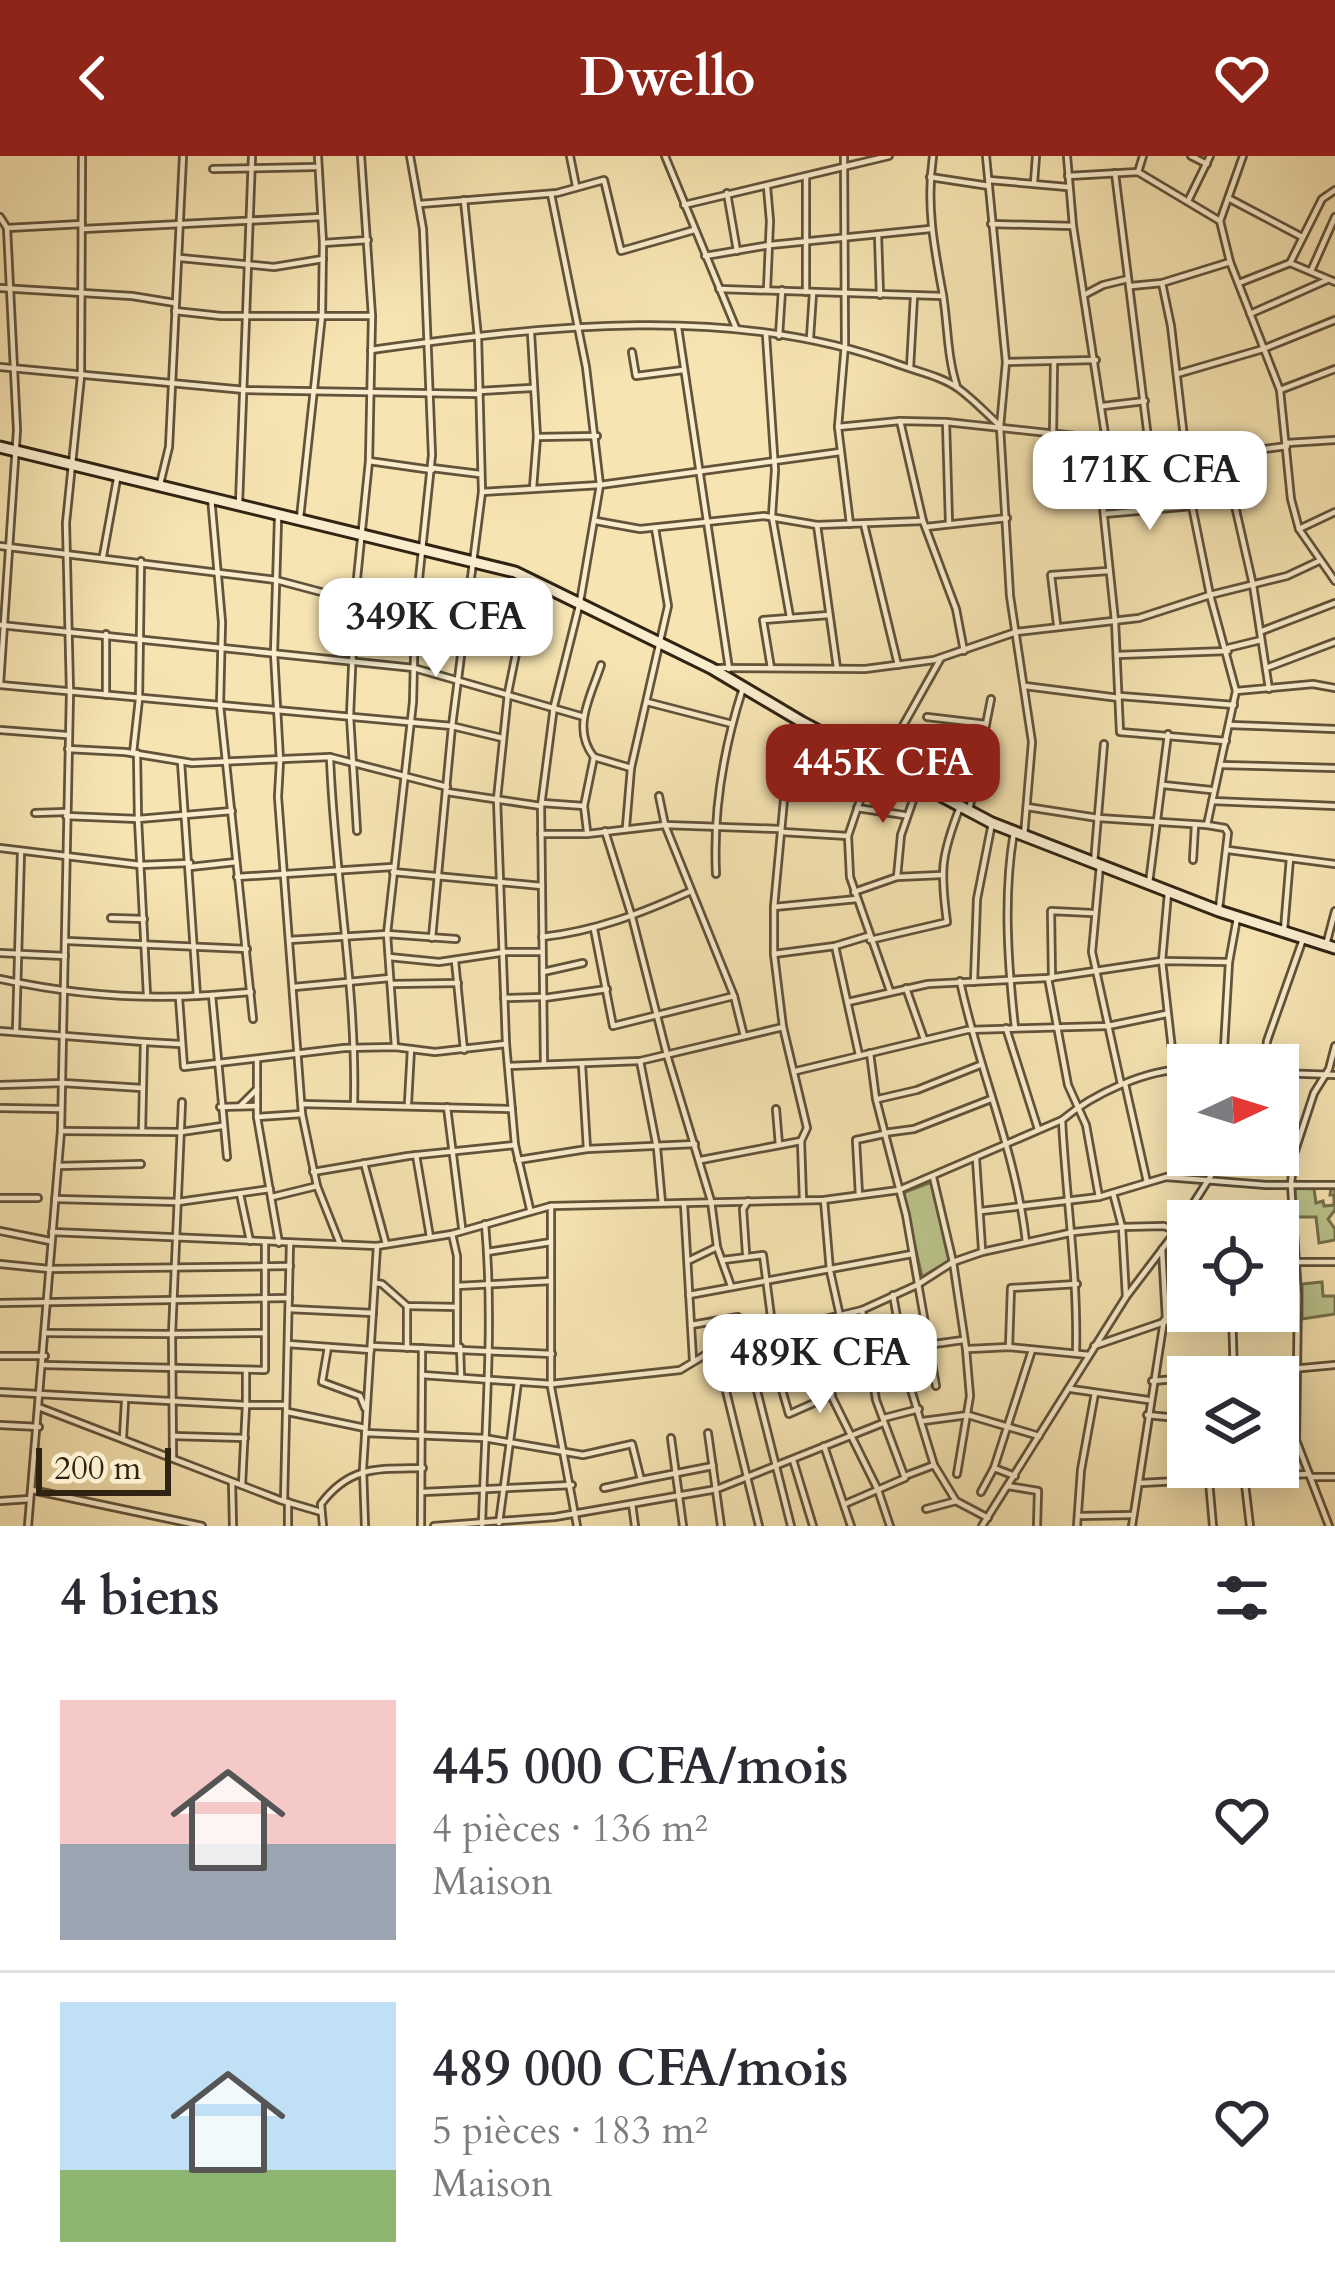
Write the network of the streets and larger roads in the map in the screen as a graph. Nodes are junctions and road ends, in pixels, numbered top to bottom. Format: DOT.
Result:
graph roads {
  1 [pos="82,156"];
  2 [pos="183,156"];
  3 [pos="252,156"];
  4 [pos="318,156"];
  5 [pos="373,156"];
  6 [pos="410,156"];
  7 [pos="570,156"];
  8 [pos="665,156"];
  9 [pos="844,156"];
  10 [pos="886,156"];
  11 [pos="933,156"];
  12 [pos="986,156"];
  13 [pos="1036,156"];
  14 [pos="1067,156"];
  15 [pos="1191,156"];
  16 [pos="1210,156"];
  17 [pos="1243,156"];
  18 [pos="361,157"];
  19 [pos="1142,157"];
  20 [pos="1207,164"];
  21 [pos="318,167"];
  22 [pos="845,168"];
  23 [pos="213,169"];
  24 [pos="252,169"];
  25 [pos="1138,172"];
  26 [pos="1115,173"];
  27 [pos="806,176"];
  28 [pos="1068,176"];
  29 [pos="930,177"];
  30 [pos="989,183"];
  31 [pos="1034,183"];
  32 [pos="766,185"];
  33 [pos="1069,187"];
  34 [pos="577,188"];
  35 [pos="1335,190"];
  36 [pos="727,193"];
  37 [pos="551,194"];
  38 [pos="1230,199"];
  39 [pos="464,200"];
  40 [pos="1188,200"];
  41 [pos="420,204"];
  42 [pos="684,205"];
  43 [pos="0,217"];
  44 [pos="321,217"];
  45 [pos="1335,217"];
  46 [pos="249,219"];
  47 [pos="1220,221"];
  48 [pos="180,224"];
  49 [pos="991,224"];
  50 [pos="1073,226"];
  51 [pos="82,227"];
  52 [pos="7,228"];
  53 [pos="930,229"];
  54 [pos="694,230"];
  55 [pos="878,235"];
  56 [pos="1327,236"];
  57 [pos="1303,237"];
  58 [pos="846,238"];
  59 [pos="368,240"];
  60 [pos="1335,240"];
  61 [pos="808,241"];
  62 [pos="323,244"];
  63 [pos="770,245"];
  64 [pos="737,251"];
  65 [pos="705,256"];
  66 [pos="179,258"];
  67 [pos="323,259"];
  68 [pos="1230,262"];
  69 [pos="1291,263"];
  70 [pos="248,266"];
  71 [pos="1311,271"];
  72 [pos="1332,281"];
  73 [pos="1128,283"];
  74 [pos="1162,283"];
  75 [pos="1239,283"];
  76 [pos="0,288"];
  77 [pos="11,288"];
  78 [pos="719,289"];
  79 [pos="767,289"];
  80 [pos="782,290"];
  81 [pos="83,292"];
  82 [pos="809,292"];
  83 [pos="845,294"];
  84 [pos="880,295"];
  85 [pos="1084,295"];
  86 [pos="914,296"];
  87 [pos="943,296"];
  88 [pos="175,307"];
  89 [pos="1250,314"];
  90 [pos="322,315"];
  91 [pos="248,316"];
  92 [pos="372,316"];
  93 [pos="1335,320"];
  94 [pos="678,327"];
  95 [pos="578,328"];
  96 [pos="737,331"];
  97 [pos="531,333"];
  98 [pos="766,334"];
  99 [pos="779,336"];
  100 [pos="478,337"];
  101 [pos="810,338"];
  102 [pos="428,342"];
  103 [pos="844,344"];
  104 [pos="371,350"];
  105 [pos="1263,350"];
  106 [pos="632,352"];
  107 [pos="1096,360"];
  108 [pos="1006,362"];
  109 [pos="1054,362"];
  110 [pos="0,367"];
  111 [pos="910,368"];
  112 [pos="15,369"];
  113 [pos="1335,369"];
  114 [pos="683,370"];
  115 [pos="1177,374"];
  116 [pos="81,376"];
  117 [pos="169,385"];
  118 [pos="957,387"];
  119 [pos="532,388"];
  120 [pos="245,390"];
  121 [pos="1280,390"];
  122 [pos="315,392"];
  123 [pos="479,393"];
  124 [pos="432,394"];
  125 [pos="371,395"];
  126 [pos="1145,401"];
  127 [pos="1103,406"];
  128 [pos="900,421"];
  129 [pos="946,422"];
  130 [pos="838,427"];
  131 [pos="1000,427"];
  132 [pos="1053,435"];
  133 [pos="596,436"];
  134 [pos="537,437"];
  135 [pos="1335,440"];
  136 [pos="1096,441"];
  137 [pos="1106,442"];
  138 [pos="1287,444"];
  139 [pos="1149,446"];
  140 [pos="0,447"];
  141 [pos="1185,448"];
  142 [pos="15,451"];
  143 [pos="841,452"];
  144 [pos="1223,452"];
  145 [pos="774,460"];
  146 [pos="369,461"];
  147 [pos="75,464"];
  148 [pos="432,469"];
  149 [pos="700,472"];
  150 [pos="118,473"];
  151 [pos="482,475"];
  152 [pos="160,484"];
  153 [pos="600,485"];
  154 [pos="533,488"];
  155 [pos="482,492"];
  156 [pos="211,497"];
  157 [pos="238,504"];
  158 [pos="1192,506"];
  159 [pos="1335,512"];
  160 [pos="279,513"];
  161 [pos="1104,514"];
  162 [pos="772,516"];
  163 [pos="300,518"];
  164 [pos="1007,518"];
  165 [pos="596,521"];
  166 [pos="706,521"];
  167 [pos="949,523"];
  168 [pos="850,524"];
  169 [pos="865,524"];
  170 [pos="925,524"];
  171 [pos="817,525"];
  172 [pos="655,527"];
  173 [pos="1299,529"];
  174 [pos="363,533"];
  175 [pos="4,547"];
  176 [pos="421,548"];
  177 [pos="69,554"];
  178 [pos="103,557"];
  179 [pos="474,560"];
  180 [pos="141,561"];
  181 [pos="1319,561"];
  182 [pos="216,570"];
  183 [pos="1108,571"];
  184 [pos="531,579"];
  185 [pos="275,580"];
  186 [pos="1335,581"];
  187 [pos="1253,585"];
  188 [pos="1210,595"];
  189 [pos="355,598"];
  190 [pos="580,602"];
  191 [pos="1335,603"];
  192 [pos="829,615"];
  193 [pos="415,617"];
  194 [pos="790,617"];
  195 [pos="1115,621"];
  196 [pos="1057,624"];
  197 [pos="3,625"];
  198 [pos="466,626"];
  199 [pos="70,631"];
  200 [pos="517,632"];
  201 [pos="1016,632"];
  202 [pos="1260,632"];
  203 [pos="106,634"];
  204 [pos="139,638"];
  205 [pos="1261,640"];
  206 [pos="1335,642"];
  207 [pos="662,643"];
  208 [pos="221,648"];
  209 [pos="1228,650"];
  210 [pos="964,651"];
  211 [pos="274,653"];
  212 [pos="1117,655"];
  213 [pos="941,658"];
  214 [pos="355,661"];
  215 [pos="602,664"];
  216 [pos="898,664"];
  217 [pos="414,668"];
  218 [pos="711,668"];
  219 [pos="837,668"];
  220 [pos="1266,668"];
  221 [pos="729,669"];
  222 [pos="771,670"];
  223 [pos="457,677"];
  224 [pos="0,684"];
  225 [pos="1025,686"];
  226 [pos="744,687"];
  227 [pos="1335,688"];
  228 [pos="1269,689"];
  229 [pos="1236,691"];
  230 [pos="70,692"];
  231 [pos="508,693"];
  232 [pos="106,696"];
  233 [pos="1119,697"];
  234 [pos="139,700"];
  235 [pos="991,700"];
  236 [pos="647,702"];
  237 [pos="220,705"];
  238 [pos="1234,705"];
  239 [pos="554,706"];
  240 [pos="276,707"];
  241 [pos="350,716"];
  242 [pos="584,717"];
  243 [pos="927,718"];
  244 [pos="802,722"];
  245 [pos="410,723"];
  246 [pos="732,724"];
  247 [pos="986,724"];
  248 [pos="1230,725"];
  249 [pos="452,726"];
  250 [pos="1335,729"];
  251 [pos="0,730"];
  252 [pos="1168,734"];
  253 [pos="68,735"];
  254 [pos="502,738"];
  255 [pos="1226,741"];
  256 [pos="1104,744"];
  257 [pos="68,749"];
  258 [pos="135,753"];
  259 [pos="330,757"];
  260 [pos="594,757"];
  261 [pos="280,761"];
  262 [pos="181,762"];
  263 [pos="352,763"];
  264 [pos="226,764"];
  265 [pos="877,764"];
  266 [pos="1221,765"];
  267 [pos="632,768"];
  268 [pos="1335,768"];
  269 [pos="402,778"];
  270 [pos="1163,785"];
  271 [pos="918,786"];
  272 [pos="784,788"];
  273 [pos="447,790"];
  274 [pos="1214,791"];
  275 [pos="659,796"];
  276 [pos="861,797"];
  277 [pos="497,799"];
  278 [pos="1212,801"];
  279 [pos="541,805"];
  280 [pos="584,806"];
  281 [pos="1335,806"];
  282 [pos="1028,807"];
  283 [pos="857,808"];
  284 [pos="965,809"];
  285 [pos="232,811"];
  286 [pos="34,813"];
  287 [pos="66,814"];
  288 [pos="183,815"];
  289 [pos="907,816"];
  290 [pos="1098,818"];
  291 [pos="138,819"];
  292 [pos="992,823"];
  293 [pos="1159,824"];
  294 [pos="665,825"];
  295 [pos="1195,825"];
  296 [pos="1207,825"];
  297 [pos="714,826"];
  298 [pos="626,827"];
  299 [pos="357,831"];
  300 [pos="605,831"];
  301 [pos="780,831"];
  302 [pos="542,834"];
  303 [pos="587,834"];
  304 [pos="1019,834"];
  305 [pos="848,836"];
  306 [pos="0,848"];
  307 [pos="1228,850"];
  308 [pos="21,851"];
  309 [pos="64,858"];
  310 [pos="1291,858"];
  311 [pos="1193,860"];
  312 [pos="236,862"];
  313 [pos="1097,864"];
  314 [pos="1335,864"];
  315 [pos="190,865"];
  316 [pos="140,866"];
  317 [pos="336,869"];
  318 [pos="392,870"];
  319 [pos="283,874"];
  320 [pos="716,874"];
  321 [pos="941,875"];
  322 [pos="897,877"];
  323 [pos="237,878"];
  324 [pos="438,879"];
  325 [pos="502,885"];
  326 [pos="1149,885"];
  327 [pos="542,886"];
  328 [pos="693,890"];
  329 [pos="1168,892"];
  330 [pos="855,896"];
  331 [pos="774,907"];
  332 [pos="1219,911"];
  333 [pos="1335,911"];
  334 [pos="1092,914"];
  335 [pos="632,917"];
  336 [pos="110,918"];
  337 [pos="1238,918"];
  338 [pos="144,919"];
  339 [pos="594,929"];
  340 [pos="1283,933"];
  341 [pos="344,934"];
  342 [pos="387,934"];
  343 [pos="542,937"];
  344 [pos="432,938"];
  345 [pos="869,938"];
  346 [pos="455,939"];
  347 [pos="1303,939"];
  348 [pos="289,940"];
  349 [pos="65,941"];
  350 [pos="195,946"];
  351 [pos="835,946"];
  352 [pos="1330,946"];
  353 [pos="146,947"];
  354 [pos="247,949"];
  355 [pos="502,952"];
  356 [pos="542,952"];
  357 [pos="0,953"];
  358 [pos="20,954"];
  359 [pos="774,954"];
  360 [pos="65,956"];
  361 [pos="389,957"];
  362 [pos="455,961"];
  363 [pos="1162,961"];
  364 [pos="1229,962"];
  365 [pos="583,964"];
  366 [pos="1096,968"];
  367 [pos="543,972"];
  368 [pos="1050,978"];
  369 [pos="0,979"];
  370 [pos="350,981"];
  371 [pos="390,981"];
  372 [pos="960,981"];
  373 [pos="1010,981"];
  374 [pos="974,982"];
  375 [pos="20,983"];
  376 [pos="458,983"];
  377 [pos="293,987"];
  378 [pos="906,988"];
  379 [pos="607,989"];
  380 [pos="65,991"];
  381 [pos="890,991"];
  382 [pos="250,992"];
  383 [pos="147,995"];
  384 [pos="212,995"];
  385 [pos="196,996"];
  386 [pos="734,996"];
  387 [pos="179,998"];
  388 [pos="504,998"];
  389 [pos="544,998"];
  390 [pos="848,1002"];
  391 [pos="1166,1014"];
  392 [pos="656,1017"];
  393 [pos="253,1019"];
  394 [pos="1108,1026"];
  395 [pos="783,1027"];
  396 [pos="1006,1028"];
  397 [pos="1015,1028"];
  398 [pos="1056,1028"];
  399 [pos="970,1030"];
  400 [pos="0,1031"];
  401 [pos="16,1031"];
  402 [pos="64,1036"];
  403 [pos="744,1036"];
  404 [pos="925,1040"];
  405 [pos="144,1042"];
  406 [pos="182,1044"];
  407 [pos="506,1044"];
  408 [pos="1169,1044"];
  409 [pos="1224,1044"];
  410 [pos="1267,1044"];
  411 [pos="1335,1046"];
  412 [pos="395,1047"];
  413 [pos="355,1048"];
  414 [pos="411,1048"];
  415 [pos="464,1049"];
  416 [pos="869,1053"];
  417 [pos="667,1054"];
  418 [pos="860,1055"];
  419 [pos="298,1056"];
  420 [pos="257,1060"];
  421 [pos="640,1061"];
  422 [pos="218,1063"];
  423 [pos="544,1064"];
  424 [pos="582,1064"];
  425 [pos="980,1065"];
  426 [pos="508,1066"];
  427 [pos="796,1070"];
  428 [pos="1167,1071"];
  429 [pos="1299,1073"];
  430 [pos="1326,1074"];
  431 [pos="1335,1075"];
  432 [pos="63,1083"];
  433 [pos="0,1085"];
  434 [pos="1123,1085"];
  435 [pos="142,1088"];
  436 [pos="257,1089"];
  437 [pos="876,1099"];
  438 [pos="992,1099"];
  439 [pos="182,1102"];
  440 [pos="302,1104"];
  441 [pos="408,1104"];
  442 [pos="354,1105"];
  443 [pos="220,1106"];
  444 [pos="256,1106"];
  445 [pos="238,1107"];
  446 [pos="447,1107"];
  447 [pos="0,1108"];
  448 [pos="1076,1108"];
  449 [pos="62,1109"];
  450 [pos="512,1109"];
  451 [pos="776,1109"];
  452 [pos="302,1114"];
  453 [pos="256,1118"];
  454 [pos="1062,1120"];
  455 [pos="222,1126"];
  456 [pos="1038,1129"];
  457 [pos="61,1131"];
  458 [pos="142,1132"];
  459 [pos="181,1132"];
  460 [pos="884,1134"];
  461 [pos="801,1141"];
  462 [pos="1007,1142"];
  463 [pos="694,1144"];
  464 [pos="515,1145"];
  465 [pos="779,1145"];
  466 [pos="657,1148"];
  467 [pos="587,1150"];
  468 [pos="451,1152"];
  469 [pos="416,1155"];
  470 [pos="227,1157"];
  471 [pos="976,1159"];
  472 [pos="518,1160"];
  473 [pos="700,1160"];
  474 [pos="364,1163"];
  475 [pos="141,1164"];
  476 [pos="58,1166"];
  477 [pos="314,1172"];
  478 [pos="1186,1176"];
  479 [pos="1211,1176"];
  480 [pos="933,1177"];
  481 [pos="1209,1180"];
  482 [pos="1148,1182"];
  483 [pos="1291,1184"];
  484 [pos="1335,1185"];
  485 [pos="317,1186"];
  486 [pos="899,1190"];
  487 [pos="271,1193"];
  488 [pos="1113,1193"];
  489 [pos="240,1194"];
  490 [pos="859,1195"];
  491 [pos="1099,1197"];
  492 [pos="0,1198"];
  493 [pos="38,1198"];
  494 [pos="55,1199"];
  495 [pos="803,1200"];
  496 [pos="824,1200"];
  497 [pos="1196,1200"];
  498 [pos="1292,1200"];
  499 [pos="711,1201"];
  500 [pos="748,1201"];
  501 [pos="178,1202"];
  502 [pos="662,1203"];
  503 [pos="1066,1203"];
  504 [pos="685,1204"];
  505 [pos="551,1206"];
  506 [pos="1022,1208"];
  507 [pos="531,1211"];
  508 [pos="981,1211"];
  509 [pos="485,1224"];
  510 [pos="1122,1227"];
  511 [pos="1167,1228"];
  512 [pos="462,1229"];
  513 [pos="0,1232"];
  514 [pos="52,1232"];
  515 [pos="1074,1232"];
  516 [pos="452,1234"];
  517 [pos="178,1238"];
  518 [pos="430,1238"];
  519 [pos="50,1241"];
  520 [pos="250,1242"];
  521 [pos="551,1242"];
  522 [pos="265,1243"];
  523 [pos="280,1243"];
  524 [pos="1026,1243"];
  525 [pos="1167,1243"];
  526 [pos="290,1244"];
  527 [pos="386,1244"];
  528 [pos="341,1246"];
  529 [pos="377,1246"];
  530 [pos="717,1247"];
  531 [pos="1162,1249"];
  532 [pos="488,1252"];
  533 [pos="982,1252"];
  534 [pos="746,1255"];
  535 [pos="912,1255"];
  536 [pos="688,1260"];
  537 [pos="723,1260"];
  538 [pos="953,1262"];
  539 [pos="1335,1262"];
  540 [pos="0,1264"];
  541 [pos="1299,1264"];
  542 [pos="176,1266"];
  543 [pos="265,1266"];
  544 [pos="290,1266"];
  545 [pos="49,1269"];
  546 [pos="830,1271"];
  547 [pos="765,1281"];
  548 [pos="551,1282"];
  549 [pos="375,1283"];
  550 [pos="490,1284"];
  551 [pos="1078,1284"];
  552 [pos="917,1285"];
  553 [pos="457,1286"];
  554 [pos="731,1286"];
  555 [pos="893,1294"];
  556 [pos="689,1295"];
  557 [pos="1126,1297"];
  558 [pos="289,1298"];
  559 [pos="174,1299"];
  560 [pos="265,1299"];
  561 [pos="48,1303"];
  562 [pos="0,1304"];
  563 [pos="407,1306"];
  564 [pos="457,1306"];
  565 [pos="289,1309"];
  566 [pos="862,1310"];
  567 [pos="373,1313"];
  568 [pos="840,1316"];
  569 [pos="738,1317"];
  570 [pos="1165,1319"];
  571 [pos="813,1322"];
  572 [pos="691,1325"];
  573 [pos="46,1333"];
  574 [pos="770,1333"];
  575 [pos="172,1334"];
  576 [pos="265,1334"];
  577 [pos="744,1339"];
  578 [pos="963,1340"];
  579 [pos="288,1344"];
  580 [pos="927,1345"];
  581 [pos="1094,1346"];
  582 [pos="328,1347"];
  583 [pos="459,1347"];
  584 [pos="1010,1347"];
  585 [pos="371,1348"];
  586 [pos="406,1348"];
  587 [pos="422,1348"];
  588 [pos="490,1349"];
  589 [pos="966,1349"];
  590 [pos="716,1350"];
  591 [pos="1032,1350"];
  592 [pos="1076,1353"];
  593 [pos="552,1354"];
  594 [pos="1089,1354"];
  595 [pos="0,1355"];
  596 [pos="44,1360"];
  597 [pos="693,1360"];
  598 [pos="1335,1365"];
  599 [pos="1299,1366"];
  600 [pos="172,1369"];
  601 [pos="246,1370"];
  602 [pos="422,1375"];
  603 [pos="460,1377"];
  604 [pos="487,1379"];
  605 [pos="1167,1380"];
  606 [pos="1152,1381"];
  607 [pos="518,1382"];
  608 [pos="551,1384"];
  609 [pos="936,1386"];
  610 [pos="1068,1389"];
  611 [pos="0,1392"];
  612 [pos="41,1394"];
  613 [pos="1095,1394"];
  614 [pos="832,1396"];
  615 [pos="125,1400"];
  616 [pos="1148,1400"];
  617 [pos="172,1402"];
  618 [pos="246,1405"];
  619 [pos="40,1408"];
  620 [pos="286,1409"];
  621 [pos="919,1409"];
  622 [pos="366,1410"];
  623 [pos="968,1415"];
  624 [pos="1147,1415"];
  625 [pos="1167,1417"];
  626 [pos="923,1420"];
  627 [pos="883,1421"];
  628 [pos="1006,1424"];
  629 [pos="0,1425"];
  630 [pos="39,1427"];
  631 [pos="365,1430"];
  632 [pos="421,1433"];
  633 [pos="708,1433"];
  634 [pos="851,1435"];
  635 [pos="173,1436"];
  636 [pos="1039,1436"];
  637 [pos="123,1438"];
  638 [pos="245,1438"];
  639 [pos="484,1438"];
  640 [pos="670,1438"];
  641 [pos="508,1442"];
  642 [pos="824,1446"];
  643 [pos="1299,1448"];
  644 [pos="564,1450"];
  645 [pos="173,1457"];
  646 [pos="793,1460"];
  647 [pos="713,1466"];
  648 [pos="778,1466"];
  649 [pos="934,1466"];
  650 [pos="423,1468"];
  651 [pos="994,1468"];
  652 [pos="363,1469"];
  653 [pos="676,1473"];
  654 [pos="957,1474"];
  655 [pos="904,1476"];
  656 [pos="1015,1476"];
  657 [pos="1310,1476"];
  658 [pos="1299,1477"];
  659 [pos="1335,1477"];
  660 [pos="749,1478"];
  661 [pos="641,1480"];
  662 [pos="1167,1481"];
  663 [pos="232,1482"];
  664 [pos="1138,1483"];
  665 [pos="242,1485"];
  666 [pos="572,1485"];
  667 [pos="1008,1486"];
  668 [pos="1210,1488"];
  669 [pos="1246,1488"];
  670 [pos="604,1489"];
  671 [pos="717,1490"];
  672 [pos="878,1490"];
  673 [pos="501,1491"];
  674 [pos="423,1492"];
  675 [pos="483,1492"];
  676 [pos="981,1492"];
  677 [pos="32,1495"];
  678 [pos="680,1497"];
  679 [pos="0,1501"];
  680 [pos="286,1501"];
  681 [pos="956,1501"];
  682 [pos="632,1504"];
  683 [pos="845,1504"];
  684 [pos="926,1509"];
  685 [pos="321,1512"];
  686 [pos="575,1513"];
  687 [pos="1133,1515"];
  688 [pos="1077,1516"];
  689 [pos="988,1518"];
  690 [pos="499,1523"];
  691 [pos="482,1525"];
  692 [pos="28,1526"];
  693 [pos="202,1526"];
  694 [pos="233,1526"];
  695 [pos="288,1526"];
  696 [pos="323,1526"];
  697 [pos="365,1526"];
  698 [pos="421,1526"];
  699 [pos="434,1526"];
  700 [pos="578,1526"];
  701 [pos="635,1526"];
  702 [pos="682,1526"];
  703 [pos="722,1526"];
  704 [pos="759,1526"];
  705 [pos="791,1526"];
  706 [pos="813,1526"];
  707 [pos="850,1526"];
  708 [pos="890,1526"];
  709 [pos="982,1526"];
  710 [pos="1037,1526"];
  711 [pos="1076,1526"];
  712 [pos="1132,1526"];
  713 [pos="1213,1526"];
  714 [pos="1250,1526"];
  715 [pos="1329,1526"];
  1 -- 51 [label="street"];
  2 -- 48 [label="street"];
  3 -- 24 [label="street"];
  4 -- 21 [label="street"];
  5 -- 18 [label="street"];
  6 -- 41 [label="street"];
  7 -- 34 [label="street"];
  8 -- 42 [label="street"];
  9 -- 22 [label="street"];
  10 -- 22 [label="street"];
  11 -- 29 [label="street"];
  12 -- 30 [label="street"];
  13 -- 31 [label="street"];
  14 -- 28 [label="street"];
  15 -- 20 [label="street"];
  16 -- 20 [label="street"];
  17 -- 38 [label="street"];
  18 -- 59 [label="street"];
  19 -- 25 [label="street"];
  20 -- 40 [label="street"];
  21 -- 24 [label="street"];
  21 -- 44 [label="street"];
  22 -- 27 [label="street"];
  22 -- 58 [label="street"];
  23 -- 24 [label="street"];
  24 -- 46 [label="street"];
  25 -- 26 [label="street"];
  25 -- 40 [label="street"];
  26 -- 28 [label="street"];
  26 -- 73 [label="street"];
  27 -- 32 [label="street"];
  27 -- 61 [label="street"];
  28 -- 33 [label="street"];
  29 -- 30 [label="street"];
  29 -- 53 [label="street"];
  30 -- 31 [label="street"];
  30 -- 49 [label="street"];
  31 -- 33 [label="street"];
  32 -- 36 [label="street"];
  32 -- 63 [label="street"];
  33 -- 50 [label="street"];
  34 -- 37 [label="street"];
  34 -- 54 [label="street"];
  35 -- 57 [label="street"];
  36 -- 42 [label="street"];
  36 -- 64 [label="street"];
  37 -- 39 [label="street"];
  37 -- 95 [label="street"];
  38 -- 47 [label="street"];
  38 -- 57 [label="street"];
  39 -- 41 [label="street"];
  39 -- 100 [label="street"];
  40 -- 47 [label="street"];
  41 -- 102 [label="street"];
  42 -- 54 [label="street"];
  43 -- 52 [label="street"];
  44 -- 46 [label="street"];
  44 -- 62 [label="street"];
  45 -- 56 [label="street"];
  46 -- 48 [label="street"];
  46 -- 70 [label="street"];
  47 -- 68 [label="street"];
  48 -- 51 [label="street"];
  48 -- 66 [label="street"];
  49 -- 50 [label="street"];
  49 -- 108 [label="street"];
  50 -- 85 [label="street"];
  51 -- 52 [label="street"];
  51 -- 81 [label="street"];
  52 -- 77 [label="street"];
  53 -- 55 [label="street"];
  53 -- 87 [label="street"];
  54 -- 65 [label="street"];
  55 -- 58 [label="street"];
  55 -- 84 [label="street"];
  56 -- 60 [label="street"];
  56 -- 71 [label="street"];
  57 -- 69 [label="street"];
  58 -- 61 [label="street"];
  58 -- 83 [label="street"];
  59 -- 62 [label="street"];
  59 -- 92 [label="street"];
  61 -- 63 [label="street"];
  61 -- 82 [label="street"];
  62 -- 67 [label="street"];
  63 -- 64 [label="street"];
  63 -- 79 [label="street"];
  64 -- 65 [label="street"];
  65 -- 78 [label="street"];
  66 -- 70 [label="street"];
  66 -- 88 [label="street"];
  67 -- 70 [label="street"];
  67 -- 90 [label="street"];
  68 -- 74 [label="street"];
  68 -- 75 [label="street"];
  69 -- 71 [label="street"];
  69 -- 75 [label="street"];
  70 -- 91 [label="street"];
  71 -- 72 [label="street"];
  72 -- 89 [label="street"];
  73 -- 74 [label="street"];
  73 -- 85 [label="street"];
  73 -- 126 [label="street"];
  74 -- 115 [label="street"];
  75 -- 89 [label="street"];
  76 -- 77 [label="street"];
  77 -- 81 [label="street"];
  77 -- 112 [label="street"];
  78 -- 79 [label="street"];
  78 -- 96 [label="street"];
  79 -- 80 [label="street"];
  80 -- 82 [label="street"];
  80 -- 99 [label="street"];
  81 -- 88 [label="street"];
  81 -- 116 [label="street"];
  82 -- 83 [label="street"];
  82 -- 101 [label="street"];
  83 -- 84 [label="street"];
  83 -- 103 [label="street"];
  84 -- 86 [label="street"];
  85 -- 107 [label="street"];
  86 -- 87 [label="street"];
  86 -- 111 [label="street"];
  87 -- 118 [label="street"];
  88 -- 91 [label="street"];
  88 -- 117 [label="street"];
  89 -- 105 [label="street"];
  90 -- 91 [label="street"];
  90 -- 92 [label="street"];
  90 -- 122 [label="street"];
  91 -- 120 [label="street"];
  92 -- 104 [label="street"];
  93 -- 105 [label="street"];
  94 -- 95 [label="street"];
  94 -- 96 [label="street"];
  94 -- 114 [label="street"];
  95 -- 97 [label="street"];
  95 -- 133 [label="street"];
  96 -- 98 [label="street"];
  97 -- 100 [label="street"];
  97 -- 119 [label="street"];
  98 -- 99 [label="street"];
  98 -- 145 [label="street"];
  99 -- 101 [label="street"];
  100 -- 102 [label="street"];
  100 -- 123 [label="street"];
  101 -- 103 [label="street"];
  102 -- 104 [label="street"];
  102 -- 124 [label="street"];
  103 -- 111 [label="street"];
  103 -- 130 [label="street"];
  104 -- 125 [label="street"];
  105 -- 115 [label="street"];
  105 -- 121 [label="street"];
  106 -- 114 [label="street"];
  107 -- 109 [label="street"];
  107 -- 127 [label="street"];
  108 -- 109 [label="street"];
  108 -- 131 [label="street"];
  109 -- 132 [label="street"];
  110 -- 112 [label="street"];
  111 -- 118 [label="street"];
  112 -- 116 [label="street"];
  112 -- 142 [label="street"];
  113 -- 121 [label="street"];
  114 -- 149 [label="street"];
  115 -- 141 [label="street"];
  116 -- 117 [label="street"];
  116 -- 147 [label="street"];
  117 -- 120 [label="street"];
  117 -- 152 [label="street"];
  118 -- 131 [label="street"];
  119 -- 123 [label="street"];
  119 -- 134 [label="street"];
  120 -- 122 [label="street"];
  120 -- 157 [label="street"];
  121 -- 138 [label="street"];
  122 -- 125 [label="street"];
  122 -- 163 [label="street"];
  123 -- 124 [label="street"];
  123 -- 151 [label="street"];
  124 -- 125 [label="street"];
  124 -- 148 [label="street"];
  125 -- 146 [label="street"];
  126 -- 127 [label="street"];
  126 -- 139 [label="street"];
  127 -- 137 [label="street"];
  128 -- 129 [label="street"];
  128 -- 130 [label="street"];
  128 -- 170 [label="street"];
  129 -- 131 [label="street"];
  129 -- 167 [label="street"];
  130 -- 143 [label="street"];
  131 -- 132 [label="street"];
  131 -- 164 [label="street"];
  132 -- 136 [label="street"];
  133 -- 134 [label="street"];
  133 -- 153 [label="street"];
  134 -- 154 [label="street"];
  135 -- 138 [label="street"];
  136 -- 137 [label="street"];
  136 -- 161 [label="street"];
  137 -- 139 [label="street"];
  138 -- 144 [label="street"];
  138 -- 173 [label="street"];
  139 -- 141 [label="street"];
  140 -- 142 [label="street"];
  141 -- 144 [label="street"];
  141 -- 158 [label="street"];
  142 -- 147 [label="street"];
  142 -- 175 [label="street"];
  143 -- 145 [label="street"];
  143 -- 168 [label="street"];
  144 -- 187 [label="street"];
  145 -- 149 [label="street"];
  145 -- 162 [label="street"];
  146 -- 148 [label="street"];
  146 -- 174 [label="street"];
  147 -- 150 [label="street"];
  147 -- 177 [label="street"];
  148 -- 151 [label="street"];
  148 -- 176 [label="street"];
  149 -- 153 [label="street"];
  149 -- 166 [label="street"];
  150 -- 152 [label="street"];
  150 -- 178 [label="street"];
  151 -- 155 [label="street"];
  152 -- 156 [label="street"];
  153 -- 154 [label="street"];
  153 -- 165 [label="street"];
  154 -- 155 [label="street"];
  155 -- 179 [label="street"];
  156 -- 157 [label="street"];
  156 -- 182 [label="street"];
  157 -- 160 [label="street"];
  158 -- 161 [label="street"];
  158 -- 188 [label="street"];
  159 -- 173 [label="street"];
  160 -- 163 [label="street"];
  160 -- 185 [label="street"];
  161 -- 183 [label="street"];
  162 -- 166 [label="street"];
  162 -- 171 [label="street"];
  162 -- 194 [label="street"];
  163 -- 174 [label="street"];
  164 -- 167 [label="street"];
  164 -- 201 [label="street"];
  165 -- 172 [label="street"];
  165 -- 190 [label="street"];
  166 -- 172 [label="street"];
  166 -- 221 [label="street"];
  167 -- 170 [label="street"];
  168 -- 169 [label="street"];
  168 -- 171 [label="street"];
  169 -- 170 [label="street"];
  169 -- 216 [label="street"];
  170 -- 210 [label="street"];
  171 -- 192 [label="street"];
  172 -- 207 [label="street"];
  173 -- 181 [label="street"];
  174 -- 176 [label="street"];
  174 -- 189 [label="street"];
  175 -- 177 [label="street"];
  175 -- 197 [label="street"];
  176 -- 179 [label="street"];
  176 -- 193 [label="street"];
  177 -- 178 [label="street"];
  177 -- 199 [label="street"];
  178 -- 180 [label="street"];
  179 -- 184 [label="street"];
  179 -- 198 [label="street"];
  180 -- 182 [label="street"];
  180 -- 204 [label="street"];
  181 -- 186 [label="street"];
  181 -- 187 [label="street"];
  182 -- 185 [label="street"];
  182 -- 208 [label="street"];
  183 -- 195 [label="street"];
  183 -- 196 [label="street"];
  184 -- 190 [label="street"];
  184 -- 200 [label="street"];
  185 -- 189 [label="street"];
  185 -- 211 [label="street"];
  187 -- 188 [label="street"];
  187 -- 202 [label="street"];
  188 -- 195 [label="street"];
  188 -- 209 [label="street"];
  189 -- 193 [label="street"];
  189 -- 214 [label="street"];
  190 -- 207 [label="street"];
  190 -- 239 [label="street"];
  191 -- 202 [label="street"];
  192 -- 194 [label="street"];
  192 -- 219 [label="street"];
  193 -- 198 [label="street"];
  193 -- 217 [label="street"];
  194 -- 222 [label="street"];
  195 -- 196 [label="street"];
  195 -- 212 [label="street"];
  196 -- 201 [label="street"];
  197 -- 199 [label="street"];
  197 -- 224 [label="street"];
  198 -- 200 [label="street"];
  198 -- 223 [label="street"];
  199 -- 203 [label="street"];
  199 -- 230 [label="street"];
  200 -- 231 [label="street"];
  201 -- 210 [label="street"];
  201 -- 225 [label="street"];
  202 -- 205 [label="street"];
  203 -- 204 [label="street"];
  203 -- 232 [label="street"];
  204 -- 208 [label="street"];
  204 -- 234 [label="street"];
  205 -- 209 [label="street"];
  205 -- 220 [label="street"];
  206 -- 220 [label="street"];
  207 -- 218 [label="street"];
  207 -- 236 [label="street"];
  208 -- 211 [label="street"];
  208 -- 237 [label="street"];
  209 -- 212 [label="street"];
  209 -- 229 [label="street"];
  210 -- 213 [label="street"];
  211 -- 214 [label="street"];
  211 -- 240 [label="street"];
  212 -- 233 [label="street"];
  213 -- 216 [label="street"];
  213 -- 265 [label="street"];
  214 -- 217 [label="street"];
  214 -- 241 [label="street"];
  215 -- 242 [label="street"];
  216 -- 219 [label="street"];
  217 -- 223 [label="street"];
  217 -- 245 [label="street"];
  218 -- 221 [label="street"];
  218 -- 226 [label="street"];
  219 -- 222 [label="street"];
  220 -- 228 [label="street"];
  221 -- 222 [label="street"];
  223 -- 231 [label="street"];
  223 -- 249 [label="street"];
  224 -- 230 [label="street"];
  225 -- 233 [label="street"];
  225 -- 282 [label="street"];
  226 -- 244 [label="street"];
  226 -- 246 [label="street"];
  227 -- 228 [label="street"];
  228 -- 229 [label="street"];
  229 -- 238 [label="street"];
  230 -- 232 [label="street"];
  230 -- 253 [label="street"];
  231 -- 239 [label="street"];
  231 -- 254 [label="street"];
  232 -- 234 [label="street"];
  233 -- 238 [label="street"];
  233 -- 252 [label="street"];
  234 -- 237 [label="street"];
  234 -- 258 [label="street"];
  235 -- 247 [label="street"];
  236 -- 246 [label="street"];
  236 -- 267 [label="street"];
  237 -- 240 [label="street"];
  237 -- 264 [label="street"];
  238 -- 248 [label="street"];
  239 -- 242 [label="street"];
  239 -- 279 [label="street"];
  240 -- 241 [label="street"];
  240 -- 261 [label="street"];
  241 -- 245 [label="street"];
  241 -- 263 [label="street"];
  242 -- 260 [label="street"];
  243 -- 247 [label="street"];
  244 -- 265 [label="street"];
  244 -- 272 [label="street"];
  245 -- 249 [label="street"];
  245 -- 269 [label="street"];
  246 -- 297 [label="street"];
  247 -- 284 [label="street"];
  248 -- 250 [label="street"];
  248 -- 255 [label="street"];
  249 -- 254 [label="street"];
  249 -- 273 [label="street"];
  251 -- 253 [label="street"];
  252 -- 255 [label="street"];
  252 -- 270 [label="street"];
  253 -- 257 [label="street"];
  254 -- 277 [label="street"];
  255 -- 266 [label="street"];
  256 -- 290 [label="street"];
  257 -- 258 [label="street"];
  257 -- 287 [label="street"];
  258 -- 262 [label="street"];
  258 -- 291 [label="street"];
  259 -- 261 [label="street"];
  259 -- 263 [label="street"];
  259 -- 317 [label="street"];
  260 -- 267 [label="street"];
  260 -- 280 [label="street"];
  261 -- 264 [label="street"];
  261 -- 319 [label="street"];
  262 -- 264 [label="street"];
  262 -- 288 [label="street"];
  263 -- 269 [label="street"];
  263 -- 299 [label="street"];
  264 -- 285 [label="street"];
  265 -- 271 [label="street"];
  265 -- 276 [label="street"];
  266 -- 268 [label="street"];
  266 -- 274 [label="street"];
  267 -- 298 [label="street"];
  269 -- 273 [label="street"];
  269 -- 318 [label="street"];
  270 -- 274 [label="street"];
  270 -- 293 [label="street"];
  271 -- 284 [label="street"];
  271 -- 289 [label="street"];
  272 -- 276 [label="street"];
  272 -- 301 [label="street"];
  273 -- 277 [label="street"];
  273 -- 324 [label="street"];
  274 -- 278 [label="street"];
  275 -- 294 [label="street"];
  276 -- 283 [label="street"];
  277 -- 279 [label="street"];
  277 -- 325 [label="street"];
  278 -- 281 [label="street"];
  278 -- 296 [label="street"];
  279 -- 280 [label="street"];
  279 -- 302 [label="street"];
  280 -- 303 [label="street"];
  282 -- 290 [label="street"];
  282 -- 304 [label="street"];
  283 -- 289 [label="street"];
  283 -- 305 [label="street"];
  284 -- 292 [label="street"];
  284 -- 321 [label="street"];
  285 -- 288 [label="street"];
  285 -- 312 [label="street"];
  286 -- 287 [label="street"];
  287 -- 291 [label="street"];
  287 -- 309 [label="street"];
  288 -- 291 [label="street"];
  288 -- 315 [label="street"];
  289 -- 322 [label="street"];
  290 -- 293 [label="street"];
  290 -- 313 [label="street"];
  291 -- 316 [label="street"];
  292 -- 304 [label="street"];
  292 -- 374 [label="street"];
  293 -- 295 [label="street"];
  293 -- 326 [label="street"];
  294 -- 297 [label="street"];
  294 -- 298 [label="street"];
  294 -- 328 [label="street"];
  295 -- 296 [label="street"];
  295 -- 311 [label="street"];
  296 -- 307 [label="street"];
  297 -- 301 [label="street"];
  297 -- 320 [label="street"];
  298 -- 300 [label="street"];
  300 -- 303 [label="street"];
  300 -- 335 [label="street"];
  301 -- 305 [label="street"];
  301 -- 331 [label="street"];
  302 -- 303 [label="street"];
  302 -- 327 [label="street"];
  304 -- 313 [label="street"];
  304 -- 373 [label="street"];
  305 -- 330 [label="street"];
  306 -- 308 [label="street"];
  307 -- 310 [label="street"];
  307 -- 332 [label="street"];
  308 -- 309 [label="street"];
  308 -- 358 [label="street"];
  309 -- 316 [label="street"];
  309 -- 349 [label="street"];
  310 -- 314 [label="street"];
  310 -- 340 [label="street"];
  312 -- 315 [label="street"];
  312 -- 323 [label="street"];
  313 -- 326 [label="street"];
  313 -- 334 [label="street"];
  315 -- 316 [label="street"];
  315 -- 350 [label="street"];
  316 -- 338 [label="street"];
  317 -- 318 [label="street"];
  317 -- 319 [label="street"];
  317 -- 341 [label="street"];
  318 -- 324 [label="street"];
  318 -- 342 [label="street"];
  319 -- 323 [label="street"];
  319 -- 348 [label="street"];
  321 -- 322 [label="street"];
  321 -- 345 [label="street"];
  322 -- 330 [label="street"];
  323 -- 354 [label="street"];
  324 -- 325 [label="street"];
  324 -- 344 [label="street"];
  325 -- 327 [label="street"];
  325 -- 355 [label="street"];
  326 -- 329 [label="street"];
  327 -- 343 [label="street"];
  328 -- 335 [label="street"];
  328 -- 386 [label="street"];
  329 -- 332 [label="street"];
  329 -- 363 [label="street"];
  330 -- 331 [label="street"];
  330 -- 345 [label="street"];
  331 -- 359 [label="street"];
  332 -- 337 [label="street"];
  333 -- 352 [label="street"];
  334 -- 366 [label="street"];
  334 -- 368 [label="street"];
  335 -- 339 [label="street"];
  335 -- 392 [label="street"];
  336 -- 338 [label="street"];
  337 -- 340 [label="street"];
  337 -- 364 [label="street"];
  338 -- 353 [label="street"];
  339 -- 343 [label="street"];
  339 -- 379 [label="street"];
  340 -- 347 [label="street"];
  341 -- 342 [label="street"];
  341 -- 348 [label="street"];
  341 -- 370 [label="street"];
  342 -- 344 [label="street"];
  342 -- 361 [label="street"];
  343 -- 356 [label="street"];
  344 -- 346 [label="street"];
  345 -- 351 [label="street"];
  345 -- 381 [label="street"];
  347 -- 352 [label="street"];
  347 -- 410 [label="street"];
  348 -- 377 [label="street"];
  349 -- 353 [label="street"];
  349 -- 360 [label="street"];
  350 -- 353 [label="street"];
  350 -- 354 [label="street"];
  350 -- 385 [label="street"];
  351 -- 359 [label="street"];
  351 -- 390 [label="street"];
  353 -- 383 [label="street"];
  354 -- 382 [label="street"];
  355 -- 356 [label="street"];
  355 -- 362 [label="street"];
  355 -- 388 [label="street"];
  356 -- 367 [label="street"];
  357 -- 358 [label="street"];
  358 -- 360 [label="street"];
  358 -- 375 [label="street"];
  359 -- 395 [label="street"];
  360 -- 380 [label="street"];
  361 -- 362 [label="street"];
  361 -- 371 [label="street"];
  362 -- 376 [label="street"];
  363 -- 364 [label="street"];
  363 -- 366 [label="street"];
  363 -- 391 [label="street"];
  364 -- 409 [label="street"];
  365 -- 367 [label="street"];
  366 -- 368 [label="street"];
  366 -- 394 [label="street"];
  367 -- 389 [label="street"];
  368 -- 373 [label="street"];
  368 -- 398 [label="street"];
  369 -- 375 [label="street"];
  370 -- 371 [label="street"];
  370 -- 377 [label="street"];
  370 -- 413 [label="street"];
  371 -- 376 [label="street"];
  371 -- 412 [label="street"];
  372 -- 374 [label="street"];
  372 -- 378 [label="street"];
  372 -- 399 [label="street"];
  373 -- 374 [label="street"];
  373 -- 397 [label="street"];
  375 -- 380 [label="street"];
  375 -- 401 [label="street"];
  376 -- 415 [label="street"];
  377 -- 419 [label="street"];
  378 -- 381 [label="street"];
  378 -- 404 [label="street"];
  379 -- 389 [label="street"];
  379 -- 392 [label="street"];
  380 -- 383 [label="street"];
  380 -- 402 [label="street"];
  381 -- 390 [label="street"];
  382 -- 384 [label="street"];
  382 -- 393 [label="street"];
  383 -- 387 [label="street"];
  384 -- 385 [label="street"];
  384 -- 422 [label="street"];
  385 -- 387 [label="street"];
  386 -- 392 [label="street"];
  386 -- 403 [label="street"];
  387 -- 406 [label="street"];
  388 -- 389 [label="street"];
  388 -- 407 [label="street"];
  389 -- 423 [label="street"];
  390 -- 418 [label="street"];
  391 -- 394 [label="street"];
  391 -- 408 [label="street"];
  392 -- 417 [label="street"];
  394 -- 398 [label="street"];
  394 -- 434 [label="street"];
  395 -- 403 [label="street"];
  395 -- 427 [label="street"];
  396 -- 397 [label="street"];
  396 -- 399 [label="street"];
  396 -- 456 [label="street"];
  397 -- 398 [label="street"];
  398 -- 448 [label="street"];
  399 -- 404 [label="street"];
  399 -- 425 [label="street"];
  400 -- 401 [label="street"];
  401 -- 402 [label="street"];
  402 -- 405 [label="street"];
  402 -- 432 [label="street"];
  403 -- 417 [label="street"];
  404 -- 416 [label="street"];
  405 -- 406 [label="street"];
  405 -- 435 [label="street"];
  406 -- 422 [label="street"];
  407 -- 415 [label="street"];
  407 -- 426 [label="street"];
  411 -- 430 [label="street"];
  412 -- 413 [label="street"];
  412 -- 414 [label="street"];
  413 -- 419 [label="street"];
  413 -- 442 [label="street"];
  414 -- 415 [label="street"];
  414 -- 441 [label="street"];
  416 -- 418 [label="street"];
  416 -- 437 [label="street"];
  417 -- 421 [label="street"];
  417 -- 463 [label="street"];
  418 -- 427 [label="street"];
  419 -- 420 [label="street"];
  419 -- 440 [label="street"];
  420 -- 422 [label="street"];
  420 -- 436 [label="street"];
  421 -- 424 [label="street"];
  421 -- 466 [label="street"];
  422 -- 443 [label="street"];
  423 -- 424 [label="street"];
  423 -- 426 [label="street"];
  424 -- 467 [label="street"];
  425 -- 437 [label="street"];
  425 -- 438 [label="street"];
  426 -- 450 [label="street"];
  427 -- 461 [label="street"];
  428 -- 434 [label="street"];
  429 -- 430 [label="street"];
  430 -- 431 [label="street"];
  430 -- 483 [label="street"];
  432 -- 433 [label="street"];
  432 -- 435 [label="street"];
  432 -- 449 [label="street"];
  434 -- 448 [label="street"];
  434 -- 482 [label="street"];
  435 -- 458 [label="street"];
  436 -- 444 [label="street"];
  436 -- 445 [label="street"];
  437 -- 460 [label="street"];
  438 -- 460 [label="street"];
  438 -- 462 [label="street"];
  439 -- 459 [label="street"];
  440 -- 442 [label="street"];
  440 -- 452 [label="street"];
  441 -- 442 [label="street"];
  441 -- 446 [label="street"];
  443 -- 445 [label="street"];
  443 -- 455 [label="street"];
  444 -- 445 [label="street"];
  444 -- 453 [label="street"];
  446 -- 450 [label="street"];
  446 -- 468 [label="street"];
  447 -- 449 [label="street"];
  448 -- 454 [label="street"];
  448 -- 491 [label="street"];
  449 -- 457 [label="street"];
  450 -- 464 [label="street"];
  451 -- 465 [label="street"];
  452 -- 453 [label="street"];
  452 -- 477 [label="street"];
  453 -- 487 [label="street"];
  454 -- 456 [label="street"];
  454 -- 503 [label="street"];
  455 -- 459 [label="street"];
  455 -- 470 [label="street"];
  456 -- 462 [label="street"];
  457 -- 458 [label="street"];
  457 -- 476 [label="street"];
  458 -- 459 [label="street"];
  459 -- 501 [label="street"];
  460 -- 486 [label="street"];
  460 -- 490 [label="street"];
  461 -- 465 [label="street"];
  461 -- 495 [label="street"];
  462 -- 471 [label="street"];
  462 -- 506 [label="street"];
  463 -- 466 [label="street"];
  463 -- 473 [label="street"];
  464 -- 468 [label="street"];
  464 -- 472 [label="street"];
  465 -- 473 [label="street"];
  466 -- 467 [label="street"];
  466 -- 502 [label="street"];
  467 -- 472 [label="street"];
  468 -- 469 [label="street"];
  468 -- 512 [label="street"];
  469 -- 474 [label="street"];
  469 -- 518 [label="street"];
  471 -- 480 [label="street"];
  471 -- 508 [label="street"];
  472 -- 507 [label="street"];
  473 -- 499 [label="street"];
  474 -- 477 [label="street"];
  474 -- 527 [label="street"];
  475 -- 476 [label="street"];
  476 -- 494 [label="street"];
  477 -- 485 [label="street"];
  478 -- 481 [label="street"];
  478 -- 482 [label="street"];
  479 -- 481 [label="street"];
  480 -- 486 [label="street"];
  480 -- 538 [label="street"];
  481 -- 483 [label="street"];
  481 -- 497 [label="street"];
  482 -- 488 [label="street"];
  483 -- 484 [label="street"];
  483 -- 498 [label="street"];
  485 -- 487 [label="street"];
  485 -- 528 [label="street"];
  486 -- 490 [label="street"];
  486 -- 535 [label="street"];
  487 -- 489 [label="street"];
  487 -- 523 [label="street"];
  488 -- 491 [label="street"];
  488 -- 510 [label="street"];
  489 -- 501 [label="street"];
  489 -- 520 [label="street"];
  490 -- 496 [label="street"];
  491 -- 503 [label="street"];
  492 -- 493 [label="street"];
  494 -- 501 [label="street"];
  494 -- 514 [label="street"];
  495 -- 496 [label="street"];
  495 -- 500 [label="street"];
  496 -- 546 [label="street"];
  499 -- 500 [label="street"];
  499 -- 504 [label="street"];
  499 -- 530 [label="street"];
  500 -- 534 [label="street"];
  501 -- 517 [label="street"];
  502 -- 504 [label="street"];
  502 -- 505 [label="street"];
  503 -- 506 [label="street"];
  503 -- 515 [label="street"];
  504 -- 536 [label="street"];
  505 -- 507 [label="street"];
  505 -- 521 [label="street"];
  506 -- 508 [label="street"];
  506 -- 524 [label="street"];
  507 -- 509 [label="street"];
  508 -- 533 [label="street"];
  509 -- 512 [label="street"];
  509 -- 532 [label="street"];
  510 -- 511 [label="street"];
  510 -- 515 [label="street"];
  510 -- 557 [label="street"];
  512 -- 516 [label="street"];
  513 -- 519 [label="street"];
  514 -- 517 [label="street"];
  514 -- 519 [label="street"];
  515 -- 524 [label="street"];
  515 -- 551 [label="street"];
  516 -- 518 [label="street"];
  516 -- 553 [label="street"];
  517 -- 520 [label="street"];
  517 -- 542 [label="street"];
  518 -- 527 [label="street"];
  519 -- 545 [label="street"];
  520 -- 522 [label="street"];
  521 -- 532 [label="street"];
  521 -- 548 [label="street"];
  522 -- 523 [label="street"];
  522 -- 543 [label="street"];
  523 -- 526 [label="street"];
  524 -- 533 [label="street"];
  525 -- 531 [label="street"];
  526 -- 528 [label="street"];
  526 -- 544 [label="street"];
  527 -- 529 [label="street"];
  528 -- 529 [label="street"];
  529 -- 549 [label="street"];
  530 -- 536 [label="street"];
  530 -- 537 [label="street"];
  531 -- 557 [label="street"];
  531 -- 570 [label="street"];
  532 -- 550 [label="street"];
  533 -- 538 [label="street"];
  534 -- 537 [label="street"];
  534 -- 547 [label="street"];
  535 -- 546 [label="street"];
  535 -- 552 [label="street"];
  536 -- 556 [label="street"];
  537 -- 554 [label="street"];
  538 -- 552 [label="street"];
  538 -- 578 [label="street"];
  539 -- 541 [label="street"];
  540 -- 545 [label="street"];
  542 -- 543 [label="street"];
  542 -- 545 [label="street"];
  542 -- 559 [label="street"];
  543 -- 544 [label="street"];
  543 -- 560 [label="street"];
  544 -- 558 [label="street"];
  545 -- 561 [label="street"];
  546 -- 547 [label="street"];
  546 -- 568 [label="street"];
  547 -- 554 [label="street"];
  547 -- 574 [label="street"];
  548 -- 550 [label="street"];
  548 -- 593 [label="street"];
  549 -- 563 [label="street"];
  549 -- 567 [label="street"];
  550 -- 553 [label="street"];
  550 -- 588 [label="street"];
  551 -- 584 [label="street"];
  551 -- 592 [label="street"];
  552 -- 555 [label="street"];
  552 -- 580 [label="street"];
  553 -- 564 [label="street"];
  554 -- 556 [label="street"];
  555 -- 566 [label="street"];
  555 -- 621 [label="street"];
  556 -- 572 [label="street"];
  557 -- 581 [label="street"];
  558 -- 560 [label="street"];
  558 -- 565 [label="street"];
  559 -- 560 [label="street"];
  559 -- 561 [label="street"];
  559 -- 575 [label="street"];
  560 -- 576 [label="street"];
  561 -- 562 [label="street"];
  561 -- 573 [label="street"];
  563 -- 564 [label="street"];
  563 -- 586 [label="street"];
  564 -- 583 [label="street"];
  565 -- 567 [label="street"];
  565 -- 579 [label="street"];
  566 -- 568 [label="street"];
  566 -- 627 [label="street"];
  567 -- 585 [label="street"];
  568 -- 571 [label="street"];
  569 -- 572 [label="street"];
  570 -- 581 [label="street"];
  570 -- 606 [label="street"];
  571 -- 574 [label="street"];
  571 -- 614 [label="street"];
  572 -- 597 [label="street"];
  573 -- 575 [label="street"];
  573 -- 596 [label="street"];
  574 -- 577 [label="street"];
  574 -- 614 [label="street"];
  575 -- 576 [label="street"];
  575 -- 600 [label="street"];
  576 -- 601 [label="street"];
  577 -- 590 [label="street"];
  577 -- 648 [label="street"];
  578 -- 580 [label="street"];
  578 -- 589 [label="street"];
  579 -- 582 [label="street"];
  579 -- 620 [label="street"];
  580 -- 609 [label="street"];
  581 -- 594 [label="street"];
  582 -- 585 [label="street"];
  582 -- 622 [label="street"];
  583 -- 587 [label="street"];
  583 -- 588 [label="street"];
  583 -- 603 [label="street"];
  584 -- 589 [label="street"];
  584 -- 591 [label="street"];
  585 -- 586 [label="street"];
  585 -- 622 [label="street"];
  586 -- 587 [label="street"];
  587 -- 602 [label="street"];
  588 -- 593 [label="street"];
  588 -- 604 [label="street"];
  589 -- 623 [label="street"];
  590 -- 597 [label="street"];
  590 -- 660 [label="street"];
  591 -- 592 [label="street"];
  591 -- 628 [label="street"];
  592 -- 594 [label="street"];
  593 -- 608 [label="street"];
  594 -- 610 [label="street"];
  595 -- 596 [label="street"];
  596 -- 600 [label="street"];
  596 -- 612 [label="street"];
  597 -- 608 [label="street"];
  598 -- 599 [label="street"];
  600 -- 601 [label="street"];
  600 -- 617 [label="street"];
  601 -- 618 [label="street"];
  602 -- 603 [label="street"];
  602 -- 632 [label="street"];
  603 -- 604 [label="street"];
  604 -- 607 [label="street"];
  604 -- 639 [label="street"];
  605 -- 606 [label="street"];
  606 -- 616 [label="street"];
  607 -- 608 [label="street"];
  607 -- 641 [label="street"];
  608 -- 644 [label="street"];
  610 -- 613 [label="street"];
  610 -- 636 [label="street"];
  611 -- 612 [label="street"];
  612 -- 615 [label="street"];
  612 -- 619 [label="street"];
  613 -- 616 [label="street"];
  613 -- 688 [label="street"];
  614 -- 634 [label="street"];
  615 -- 617 [label="street"];
  615 -- 637 [label="street"];
  616 -- 624 [label="street"];
  617 -- 618 [label="street"];
  617 -- 635 [label="street"];
  618 -- 620 [label="street"];
  618 -- 638 [label="street"];
  619 -- 630 [label="street"];
  619 -- 637 [label="street"];
  620 -- 631 [label="street"];
  620 -- 680 [label="street"];
  621 -- 626 [label="street"];
  621 -- 627 [label="street"];
  622 -- 631 [label="street"];
  623 -- 626 [label="street"];
  623 -- 628 [label="street"];
  623 -- 654 [label="street"];
  624 -- 625 [label="street"];
  624 -- 664 [label="street"];
  626 -- 649 [label="street"];
  627 -- 634 [label="street"];
  627 -- 655 [label="street"];
  628 -- 636 [label="street"];
  628 -- 651 [label="street"];
  629 -- 630 [label="street"];
  630 -- 677 [label="street"];
  631 -- 632 [label="street"];
  631 -- 652 [label="street"];
  632 -- 639 [label="street"];
  632 -- 650 [label="street"];
  633 -- 647 [label="street"];
  634 -- 642 [label="street"];
  634 -- 672 [label="street"];
  635 -- 638 [label="street"];
  635 -- 645 [label="street"];
  636 -- 656 [label="street"];
  637 -- 645 [label="street"];
  638 -- 665 [label="street"];
  639 -- 641 [label="street"];
  639 -- 675 [label="street"];
  640 -- 653 [label="street"];
  641 -- 644 [label="street"];
  641 -- 673 [label="street"];
  642 -- 646 [label="street"];
  642 -- 683 [label="street"];
  643 -- 657 [label="street"];
  644 -- 661 [label="street"];
  644 -- 666 [label="street"];
  645 -- 663 [label="street"];
  646 -- 648 [label="street"];
  646 -- 706 [label="street"];
  647 -- 653 [label="street"];
  647 -- 671 [label="street"];
  648 -- 660 [label="street"];
  648 -- 705 [label="street"];
  649 -- 655 [label="street"];
  649 -- 681 [label="street"];
  650 -- 652 [label="street"];
  650 -- 674 [label="street"];
  651 -- 656 [label="street"];
  651 -- 676 [label="street"];
  652 -- 685 [label="street"];
  652 -- 697 [label="street"];
  653 -- 661 [label="street"];
  653 -- 678 [label="street"];
  655 -- 672 [label="street"];
  656 -- 667 [label="street"];
  657 -- 658 [label="street"];
  657 -- 659 [label="street"];
  657 -- 715 [label="street"];
  660 -- 671 [label="street"];
  660 -- 704 [label="street"];
  661 -- 670 [label="street"];
  662 -- 664 [label="street"];
  663 -- 665 [label="street"];
  663 -- 694 [label="street"];
  664 -- 687 [label="street"];
  665 -- 680 [label="street"];
  666 -- 673 [label="street"];
  666 -- 686 [label="street"];
  667 -- 689 [label="street"];
  667 -- 710 [label="street"];
  668 -- 713 [label="street"];
  669 -- 714 [label="street"];
  671 -- 678 [label="street"];
  671 -- 703 [label="street"];
  672 -- 683 [label="street"];
  672 -- 708 [label="street"];
  673 -- 675 [label="street"];
  673 -- 690 [label="street"];
  674 -- 675 [label="street"];
  674 -- 698 [label="street"];
  675 -- 691 [label="street"];
  677 -- 679 [label="street"];
  677 -- 692 [label="street"];
  677 -- 693 [label="street"];
  678 -- 682 [label="street"];
  678 -- 702 [label="street"];
  680 -- 685 [label="street"];
  680 -- 695 [label="street"];
  681 -- 684 [label="street"];
  681 -- 689 [label="street"];
  682 -- 686 [label="street"];
  682 -- 701 [label="street"];
  683 -- 707 [label="street"];
  685 -- 696 [label="street"];
  686 -- 690 [label="street"];
  686 -- 700 [label="street"];
  687 -- 688 [label="street"];
  687 -- 712 [label="street"];
  688 -- 711 [label="street"];
  689 -- 709 [label="street"];
  690 -- 691 [label="street"];
  691 -- 699 [label="street"];
}
